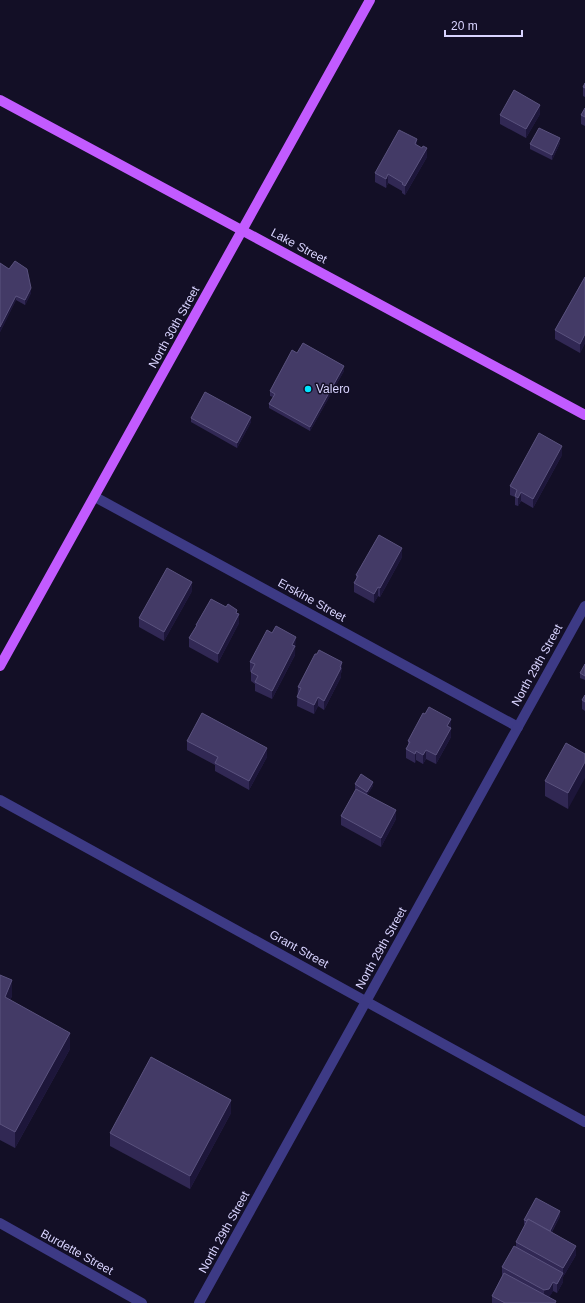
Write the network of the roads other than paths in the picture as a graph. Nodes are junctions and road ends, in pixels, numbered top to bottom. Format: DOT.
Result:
graph roads {
  1 [pos="370,0"];
  2 [pos="0,100"];
  3 [pos="242,230"];
  4 [pos="585,415"];
  5 [pos="95,497"];
  6 [pos="585,606"];
  7 [pos="0,666"];
  8 [pos="518,727"];
  9 [pos="0,800"];
  10 [pos="366,1001"];
  11 [pos="585,1122"];
  12 [pos="0,1223"];
  13 [pos="142,1303"];
  14 [pos="199,1303"];
  1 -- 3 [label="main road, North 30th Street"];
  2 -- 3 [label="main road, Lake Street"];
  3 -- 4 [label="main road, Lake Street"];
  3 -- 5 [label="main road, North 30th Street"];
  5 -- 7 [label="main road, North 30th Street"];
  5 -- 8 [label="street, Erskine Street"];
  6 -- 8 [label="street, North 29th Street"];
  8 -- 10 [label="street, North 29th Street"];
  9 -- 10 [label="street, Grant Street"];
  10 -- 11 [label="street, Grant Street"];
  10 -- 14 [label="street, North 29th Street"];
  12 -- 13 [label="street, Burdette Street"];
}
